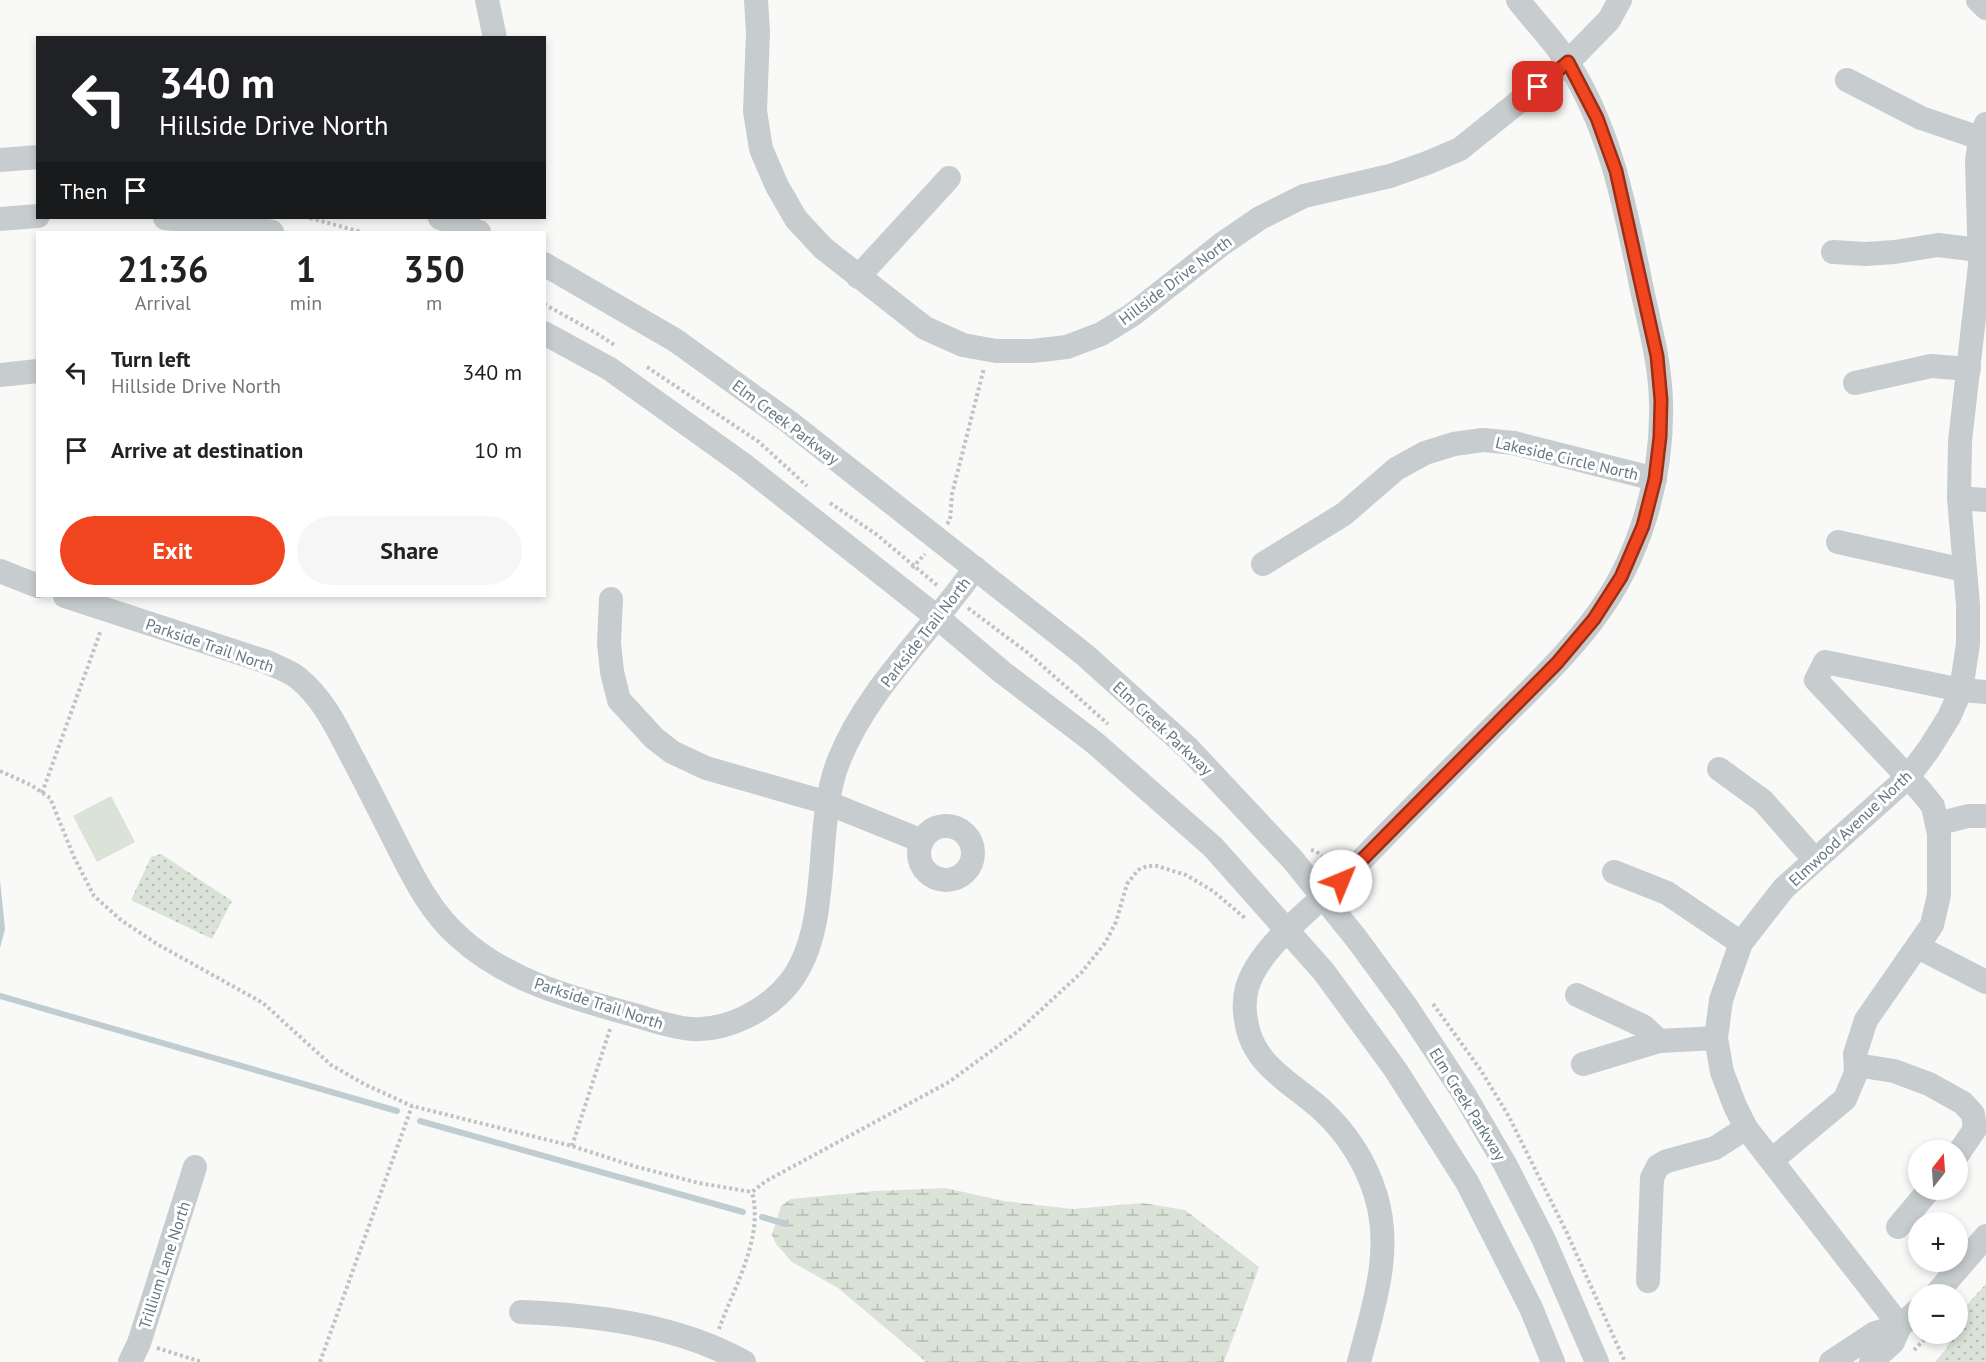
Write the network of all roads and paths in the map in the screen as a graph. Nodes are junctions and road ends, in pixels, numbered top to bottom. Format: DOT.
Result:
graph roads {
  1 [pos="487,0"];
  2 [pos="756,0"];
  3 [pos="1518,0"];
  4 [pos="1620,0"];
  5 [pos="1978,0"];
  6 [pos="1986,8"];
  7 [pos="495,36"];
  8 [pos="1568,62"];
  9 [pos="1847,80"];
  10 [pos="1983,131"];
  11 [pos="36,157"];
  12 [pos="0,160"];
  13 [pos="949,178"];
  14 [pos="1982,184"];
  15 [pos="36,216"];
  16 [pos="0,219"];
  17 [pos="174,219"];
  18 [pos="314,219"];
  19 [pos="443,219"];
  20 [pos="268,231"];
  21 [pos="357,231"];
  22 [pos="478,231"];
  23 [pos="1979,250"];
  24 [pos="1833,252"];
  25 [pos="546,265"];
  26 [pos="858,277"];
  27 [pos="546,334"];
  28 [pos="1979,343"];
  29 [pos="988,350"];
  30 [pos="1969,369"];
  31 [pos="36,371"];
  32 [pos="0,375"];
  33 [pos="1855,383"];
  34 [pos="1655,479"];
  35 [pos="1959,498"];
  36 [pos="1986,500"];
  37 [pos="937,538"];
  38 [pos="1838,542"];
  39 [pos="1263,564"];
  40 [pos="914,567"];
  41 [pos="975,568"];
  42 [pos="1964,570"];
  43 [pos="0,571"];
  44 [pos="36,585"];
  45 [pos="68,597"];
  46 [pos="611,599"];
  47 [pos="108,611"];
  48 [pos="938,618"];
  49 [pos="1961,690"];
  50 [pos="1986,692"];
  51 [pos="1719,769"];
  52 [pos="1908,777"];
  53 [pos="42,793"];
  54 [pos="828,803"];
  55 [pos="1986,816"];
  56 [pos="1937,824"];
  57 [pos="922,841"];
  58 [pos="1815,860"];
  59 [pos="1614,872"];
  60 [pos="1324,896"];
  61 [pos="1288,931"];
  62 [pos="1741,943"];
  63 [pos="1918,947"];
  64 [pos="1986,982"];
  65 [pos="1577,995"];
  66 [pos="616,1010"];
  67 [pos="1716,1038"];
  68 [pos="1659,1041"];
  69 [pos="1582,1064"];
  70 [pos="1856,1065"];
  71 [pos="412,1106"];
  72 [pos="1746,1128"];
  73 [pos="1968,1141"];
  74 [pos="572,1146"];
  75 [pos="1772,1160"];
  76 [pos="195,1167"];
  77 [pos="752,1192"];
  78 [pos="1921,1200"];
  79 [pos="1898,1227"];
  80 [pos="1986,1236"];
  81 [pos="1648,1281"];
  82 [pos="1945,1284"];
  83 [pos="522,1312"];
  84 [pos="1908,1319"];
  85 [pos="1900,1326"];
  86 [pos="1920,1344"];
  87 [pos="712,1347"];
  88 [pos="135,1352"];
  89 [pos="1910,1354"];
  90 [pos="202,1362"];
  91 [pos="320,1362"];
  92 [pos="744,1362"];
  93 [pos="1359,1362"];
  94 [pos="1553,1362"];
  95 [pos="1597,1362"];
  96 [pos="1831,1362"];
  97 [pos="1871,1362"];
  1 -- 7 [label="street"];
  2 -- 26 [label="street, Hillside Drive North"];
  3 -- 8 [label="street"];
  4 -- 8 [label="street, Hillside Drive North"];
  5 -- 6 [label="street"];
  8 -- 29 [label="street, Hillside Drive North"];
  8 -- 34 [label="street"];
  9 -- 10 [label="street"];
  10 -- 14 [label="street, Elmwood Avenue North"];
  11 -- 12 [label="street"];
  13 -- 26 [label="street"];
  14 -- 23 [label="street, Elmwood Avenue North"];
  15 -- 16 [label="street"];
  17 -- 20 [label="street"];
  18 -- 21 [label="path"];
  19 -- 22 [label="street"];
  23 -- 24 [label="street"];
  23 -- 28 [label="street, Elmwood Avenue North"];
  25 -- 37 [label="street, Elm Creek Parkway"];
  26 -- 29 [label="street, Hillside Drive North"];
  27 -- 48 [label="street"];
  28 -- 30 [label="street, Elmwood Avenue North"];
  29 -- 37 [label="path"];
  30 -- 33 [label="street"];
  30 -- 35 [label="street, Elmwood Avenue North"];
  31 -- 32 [label="street"];
  34 -- 39 [label="street, Lakeside Circle North"];
  34 -- 60 [label="street"];
  35 -- 36 [label="street"];
  35 -- 42 [label="street, Elmwood Avenue North"];
  37 -- 40 [label="path"];
  37 -- 41 [label="street, Elm Creek Parkway"];
  38 -- 42 [label="street"];
  41 -- 48 [label="street, Parkside Trail North"];
  41 -- 60 [label="street, Elm Creek Parkway"];
  42 -- 49 [label="street, Elmwood Avenue North"];
  43 -- 44 [label="street"];
  45 -- 47 [label="street, Parkside Trail North"];
  46 -- 54 [label="street"];
  47 -- 53 [label="path"];
  47 -- 66 [label="street, Parkside Trail North"];
  48 -- 54 [label="street, Parkside Trail North"];
  48 -- 61 [label="street"];
  49 -- 50 [label="street"];
  49 -- 52 [label="street, Elmwood Avenue North"];
  49 -- 52 [label="street"];
  51 -- 58 [label="street"];
  52 -- 56 [label="street"];
  52 -- 58 [label="street, Elmwood Avenue North"];
  54 -- 57 [label="street"];
  54 -- 66 [label="street, Parkside Trail North"];
  55 -- 56 [label="street"];
  56 -- 63 [label="street"];
  58 -- 62 [label="street, Elmwood Avenue North"];
  59 -- 62 [label="street"];
  60 -- 61 [label="street"];
  60 -- 95 [label="street, Elm Creek Parkway"];
  61 -- 93 [label="street"];
  61 -- 94 [label="street"];
  62 -- 67 [label="street, Elmwood Avenue North"];
  63 -- 64 [label="street"];
  63 -- 70 [label="street"];
  65 -- 68 [label="street"];
  66 -- 74 [label="path"];
  67 -- 68 [label="street"];
  67 -- 72 [label="street, Elmwood Avenue North"];
  68 -- 69 [label="street"];
  70 -- 73 [label="street"];
  70 -- 75 [label="street"];
  71 -- 91 [label="path"];
  72 -- 75 [label="street, Elmwood Avenue North"];
  72 -- 81 [label="street"];
  75 -- 85 [label="street, Elmwood Avenue North"];
  76 -- 88 [label="street, Trillium Lane North"];
  77 -- 87 [label="path"];
  78 -- 79 [label="street"];
  80 -- 82 [label="street"];
  83 -- 87 [label="street"];
  84 -- 85 [label="street"];
  85 -- 96 [label="street"];
  85 -- 97 [label="street"];
  86 -- 89 [label="path"];
  87 -- 92 [label="street"];
  88 -- 90 [label="path"];
}
